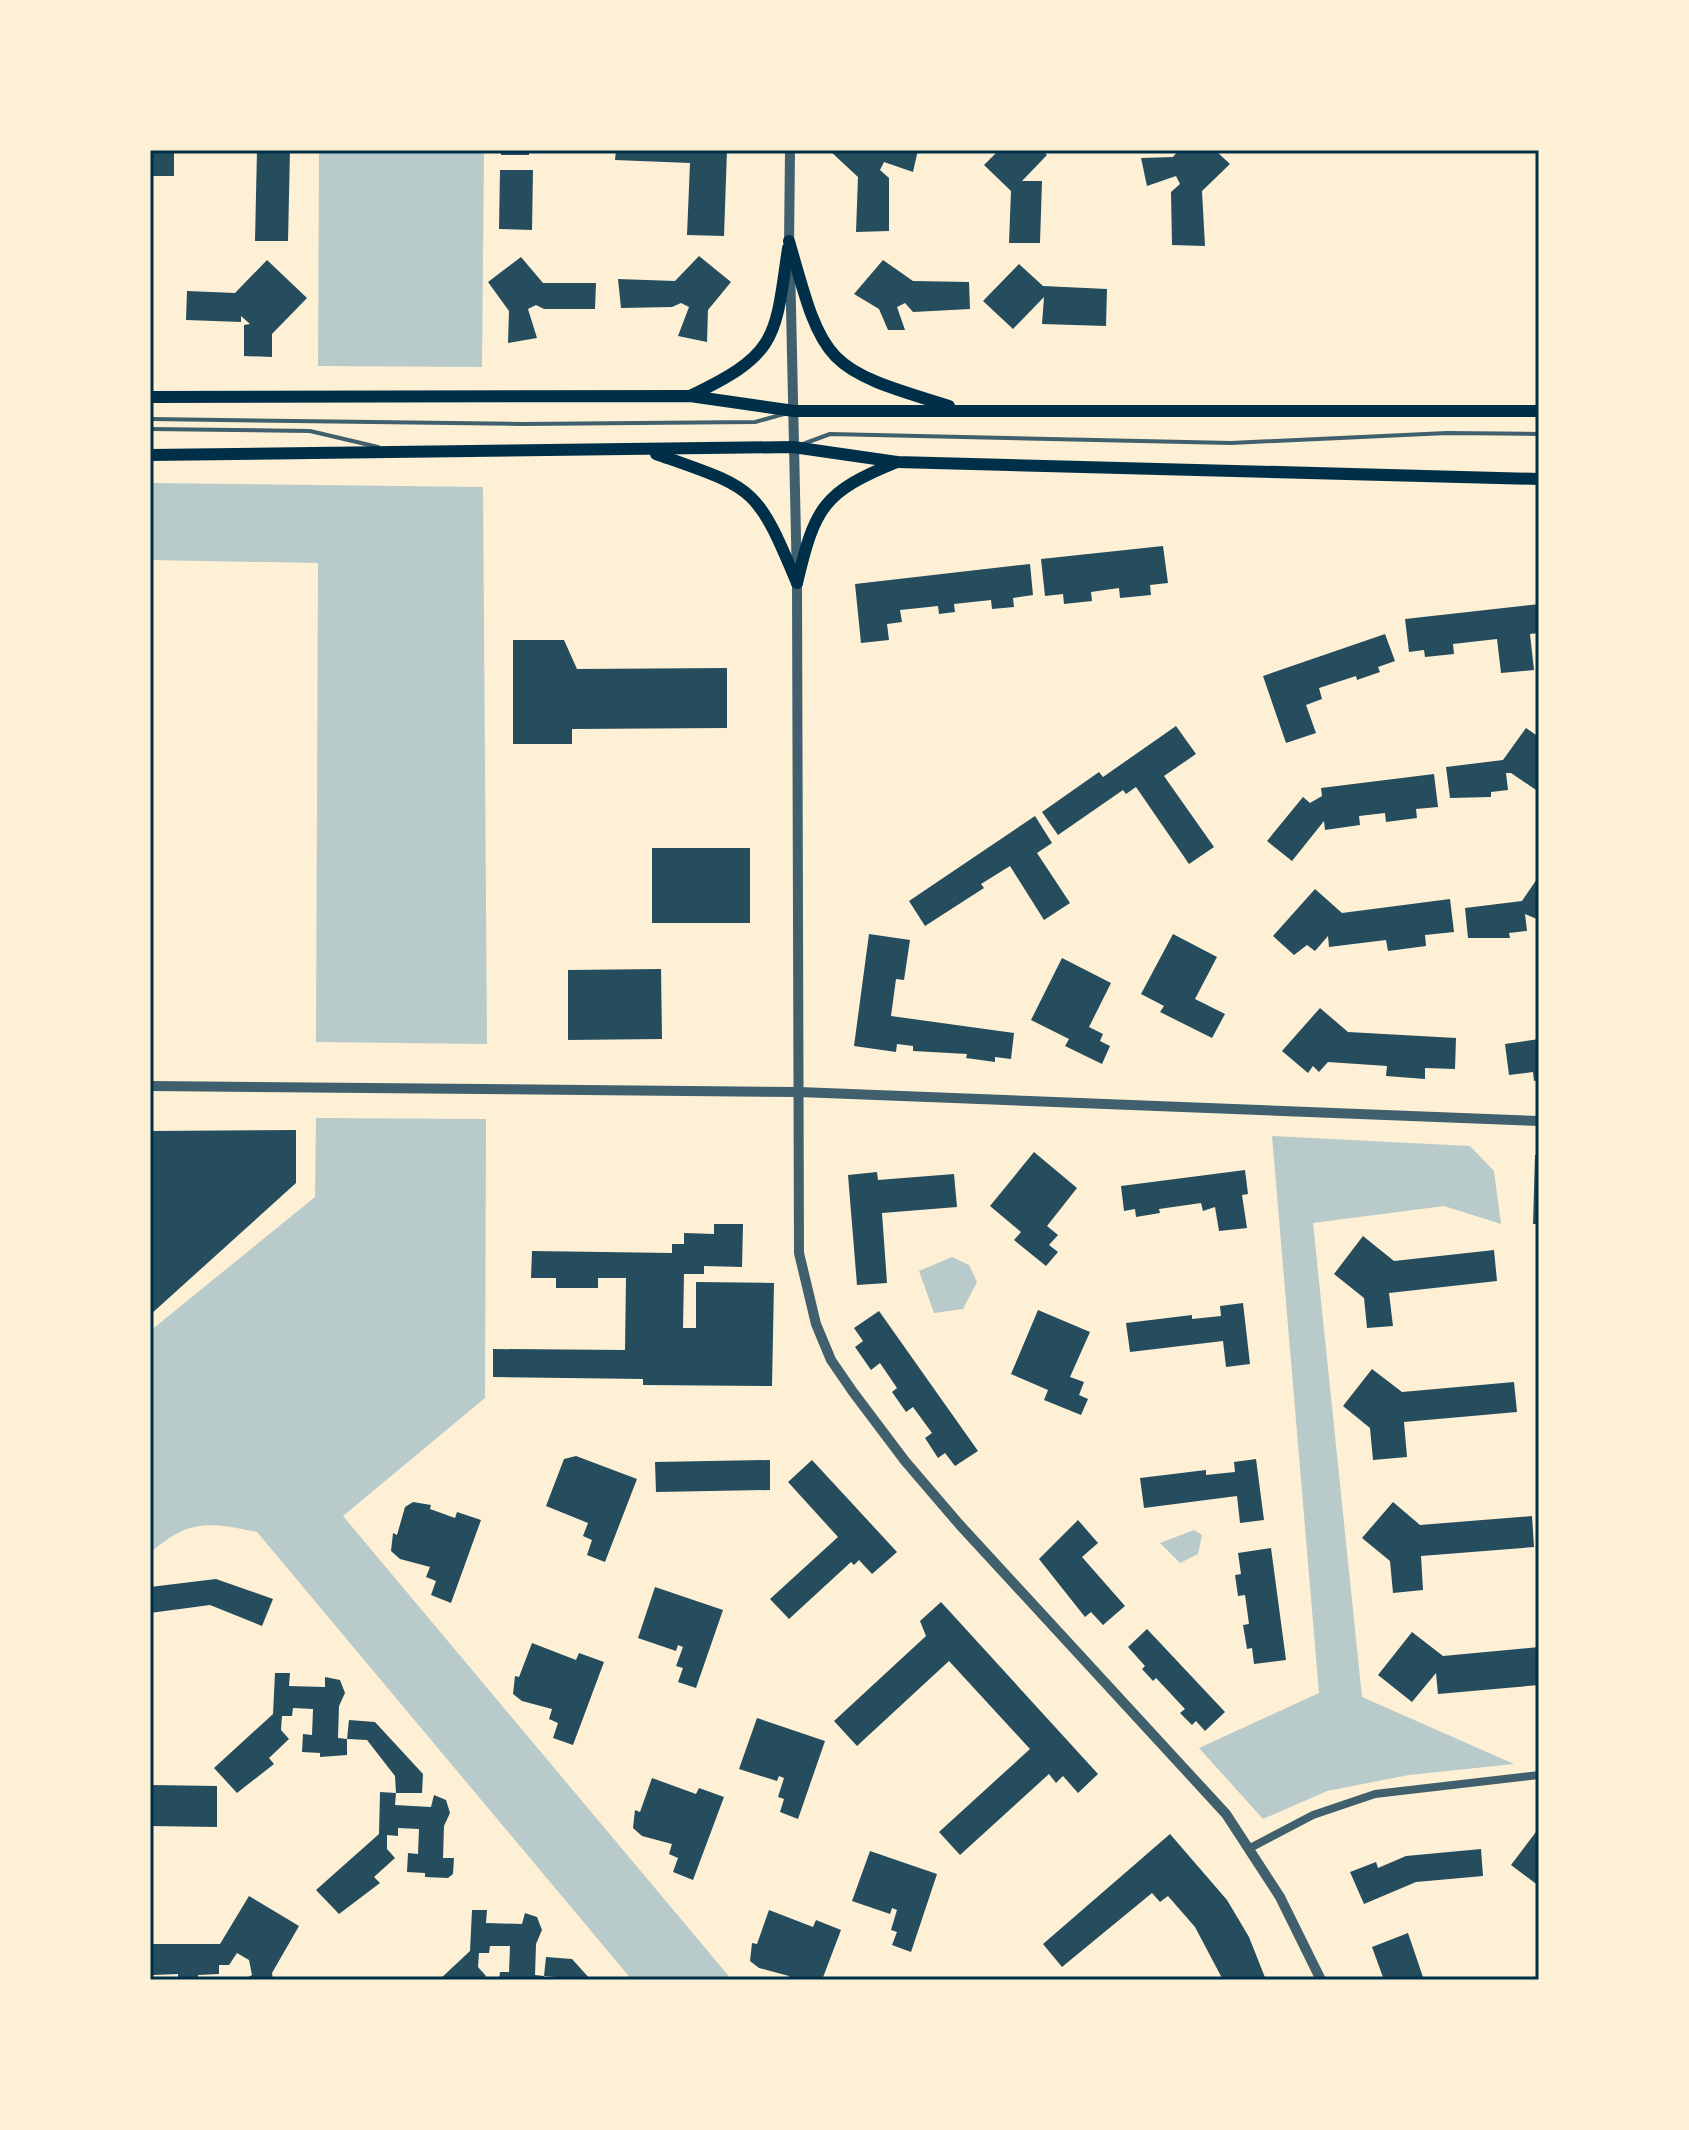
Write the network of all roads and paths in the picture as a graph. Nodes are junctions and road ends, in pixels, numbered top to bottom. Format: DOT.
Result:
graph roads {
  1 [pos="790,150"];
  2 [pos="789,241"];
  3 [pos="690,396"];
  4 [pos="150,397"];
  5 [pos="960,410"];
  6 [pos="794,411"];
  7 [pos="1539,411"];
  8 [pos="150,419"];
  9 [pos="150,429"];
  10 [pos="1539,434"];
  11 [pos="793,447"];
  12 [pos="646,450"];
  13 [pos="399,452"];
  14 [pos="150,455"];
  15 [pos="897,462"];
  16 [pos="1539,479"];
  17 [pos="797,583"];
  18 [pos="150,1086"];
  19 [pos="799,1092"];
  20 [pos="1539,1121"];
  21 [pos="1539,1775"];
  22 [pos="1250,1848"];
  23 [pos="1321,1980"];
  1 -- 2 [label="street"];
  2 -- 3 [label="main road"];
  2 -- 5 [label="main road"];
  2 -- 6 [label="street"];
  3 -- 4 [label="main road"];
  3 -- 6 [label="main road"];
  5 -- 6 [label="main road"];
  5 -- 7 [label="main road"];
  6 -- 8 [label="lane"];
  6 -- 11 [label="street"];
  9 -- 13 [label="lane"];
  10 -- 11 [label="lane"];
  11 -- 12 [label="main road"];
  11 -- 15 [label="main road"];
  11 -- 17 [label="street"];
  12 -- 13 [label="main road"];
  12 -- 17 [label="main road"];
  13 -- 14 [label="main road"];
  15 -- 16 [label="main road"];
  15 -- 17 [label="main road"];
  17 -- 19 [label="street"];
  18 -- 19 [label="street"];
  19 -- 20 [label="street"];
  19 -- 22 [label="street"];
  21 -- 22 [label="street"];
  22 -- 23 [label="street"];
}
